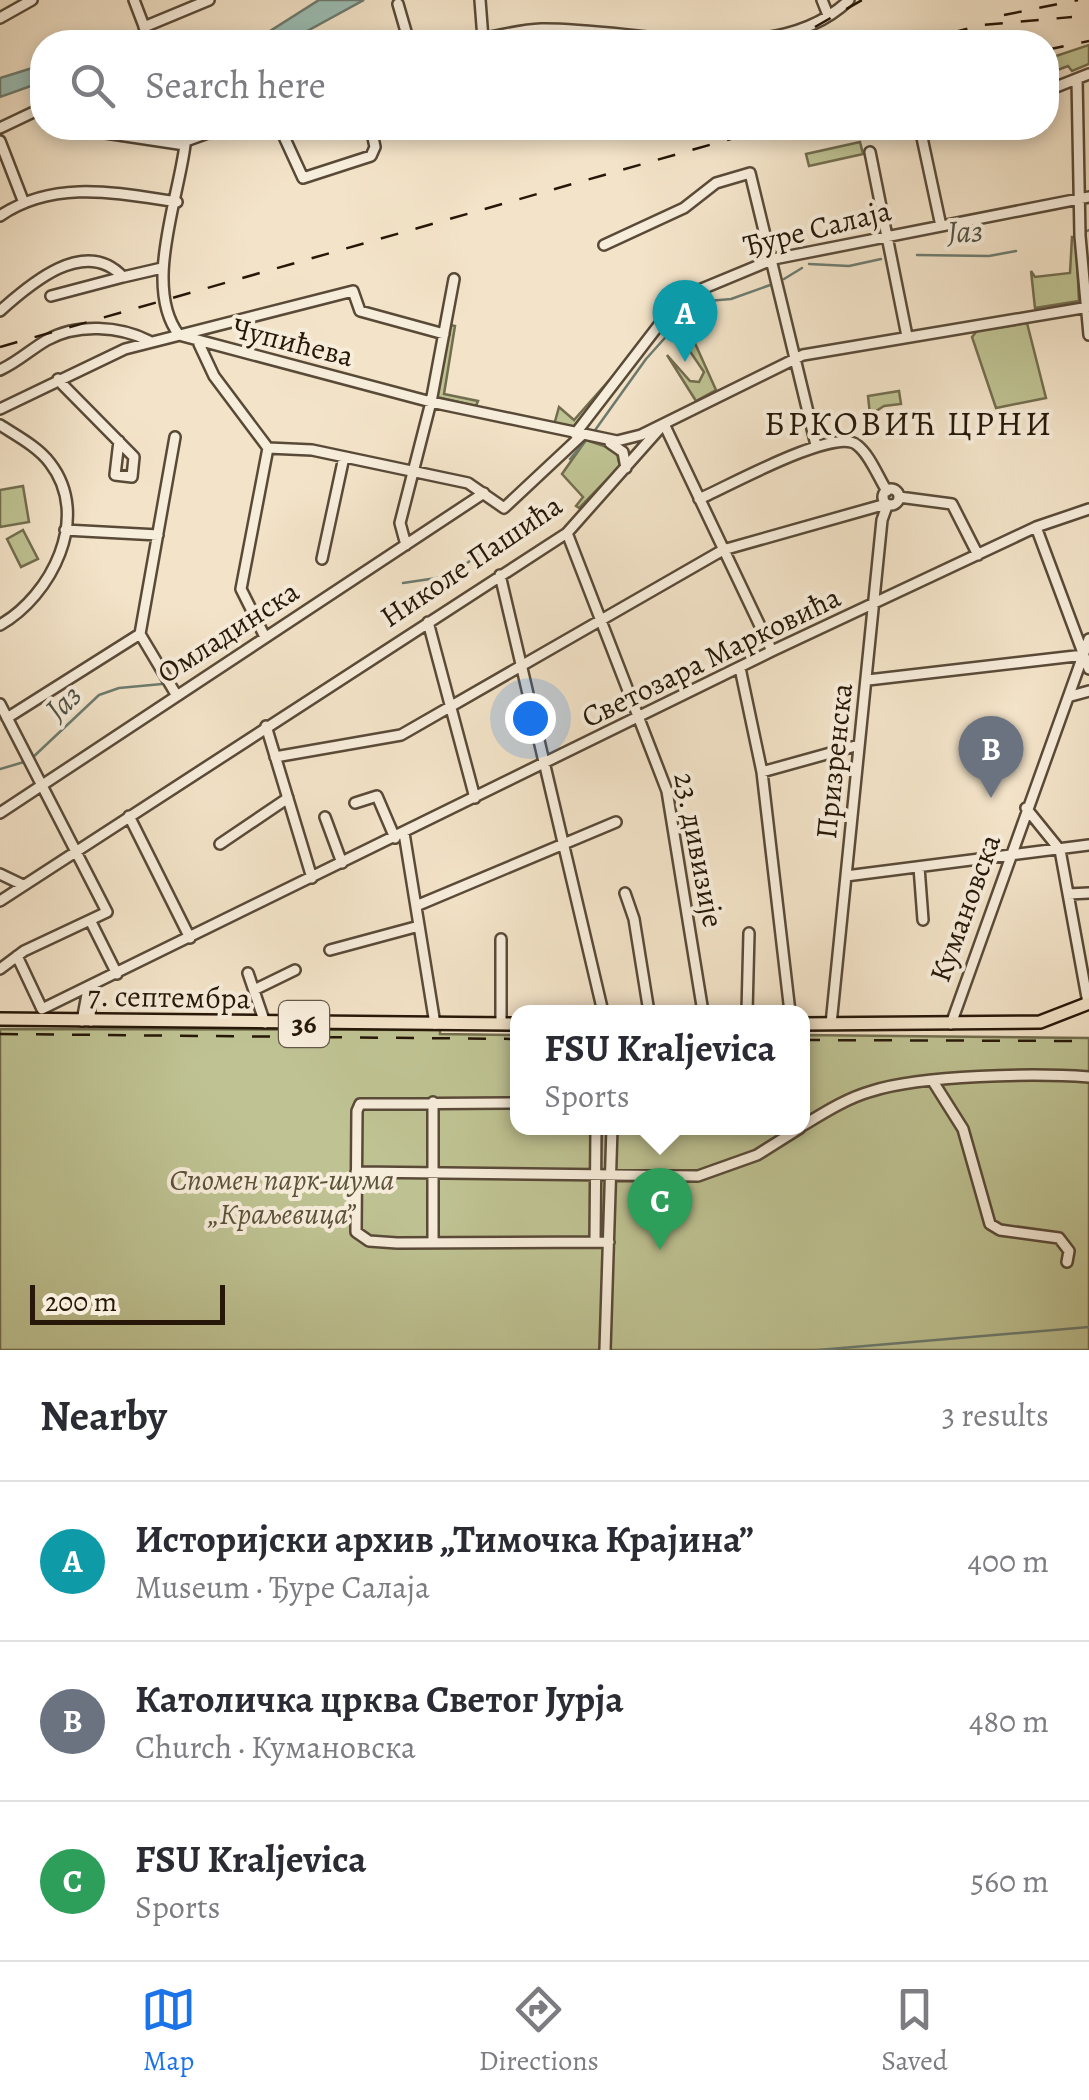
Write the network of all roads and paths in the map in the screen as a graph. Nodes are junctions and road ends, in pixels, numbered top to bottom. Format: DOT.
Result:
graph roads {
  1 [pos="32,0"];
  2 [pos="134,0"];
  3 [pos="209,0"];
  4 [pos="480,0"];
  5 [pos="822,0"];
  6 [pos="848,0"];
  7 [pos="398,4"];
  8 [pos="828,15"];
  9 [pos="0,18"];
  10 [pos="144,27"];
  11 [pos="145,30"];
  12 [pos="406,30"];
  13 [pos="482,30"];
  14 [pos="776,30"];
  15 [pos="1089,74"];
  16 [pos="1077,79"];
  17 [pos="1059,86"];
  18 [pos="30,114"];
  19 [pos="0,128"];
  20 [pos="0,140"];
  21 [pos="162,140"];
  22 [pos="184,140"];
  23 [pos="192,140"];
  24 [pos="286,140"];
  25 [pos="373,140"];
  26 [pos="923,140"];
  27 [pos="185,143"];
  28 [pos="870,152"];
  29 [pos="1084,198"];
  30 [pos="176,202"];
  31 [pos="24,203"];
  32 [pos="0,216"];
  33 [pos="942,226"];
  34 [pos="886,235"];
  35 [pos="604,245"];
  36 [pos="774,259"];
  37 [pos="162,268"];
  38 [pos="1085,274"];
  39 [pos="123,277"];
  40 [pos="454,279"];
  41 [pos="51,296"];
  42 [pos="1086,308"];
  43 [pos="0,310"];
  44 [pos="229,325"];
  45 [pos="444,334"];
  46 [pos="1089,335"];
  47 [pos="179,336"];
  48 [pos="906,336"];
  49 [pos="148,341"];
  50 [pos="199,344"];
  51 [pos="225,351"];
  52 [pos="795,358"];
  53 [pos="0,370"];
  54 [pos="58,379"];
  55 [pos="431,402"];
  56 [pos="0,410"];
  57 [pos="664,424"];
  58 [pos="0,425"];
  59 [pos="587,436"];
  60 [pos="175,438"];
  61 [pos="629,439"];
  62 [pos="119,442"];
  63 [pos="816,446"];
  64 [pos="268,448"];
  65 [pos="623,452"];
  66 [pos="344,456"];
  67 [pos="637,456"];
  68 [pos="626,468"];
  69 [pos="412,470"];
  70 [pos="887,490"];
  71 [pos="484,493"];
  72 [pos="899,497"];
  73 [pos="699,500"];
  74 [pos="888,504"];
  75 [pos="1089,509"];
  76 [pos="1036,527"];
  77 [pos="65,530"];
  78 [pos="567,533"];
  79 [pos="158,535"];
  80 [pos="406,545"];
  81 [pos="724,550"];
  82 [pos="978,555"];
  83 [pos="322,559"];
  84 [pos="500,575"];
  85 [pos="875,605"];
  86 [pos="601,620"];
  87 [pos="428,622"];
  88 [pos="0,625"];
  89 [pos="140,634"];
  90 [pos="266,637"];
  91 [pos="1089,640"];
  92 [pos="772,651"];
  93 [pos="1084,654"];
  94 [pos="523,666"];
  95 [pos="740,668"];
  96 [pos="1089,670"];
  97 [pos="868,680"];
  98 [pos="1089,691"];
  99 [pos="176,696"];
  100 [pos="1071,696"];
  101 [pos="0,704"];
  102 [pos="452,705"];
  103 [pos="7,718"];
  104 [pos="640,719"];
  105 [pos="266,726"];
  106 [pos="859,745"];
  107 [pos="275,757"];
  108 [pos="547,766"];
  109 [pos="762,772"];
  110 [pos="41,784"];
  111 [pos="288,798"];
  112 [pos="476,798"];
  113 [pos="354,802"];
  114 [pos="1026,808"];
  115 [pos="0,812"];
  116 [pos="130,816"];
  117 [pos="325,817"];
  118 [pos="616,822"];
  119 [pos="400,835"];
  120 [pos="563,842"];
  121 [pos="220,844"];
  122 [pos="1089,845"];
  123 [pos="1060,850"];
  124 [pos="76,852"];
  125 [pos="1012,855"];
  126 [pos="342,864"];
  127 [pos="919,867"];
  128 [pos="0,874"];
  129 [pos="846,876"];
  130 [pos="312,878"];
  131 [pos="23,886"];
  132 [pos="1089,892"];
  133 [pos="625,894"];
  134 [pos="1068,894"];
  135 [pos="0,898"];
  136 [pos="416,906"];
  137 [pos="90,920"];
  138 [pos="923,920"];
  139 [pos="419,926"];
  140 [pos="750,933"];
  141 [pos="190,938"];
  142 [pos="502,938"];
  143 [pos="330,950"];
  144 [pos="17,956"];
  145 [pos="0,969"];
  146 [pos="295,970"];
  147 [pos="248,973"];
  148 [pos="117,974"];
  149 [pos="88,988"];
  150 [pos="254,990"];
  151 [pos="1089,1003"];
  152 [pos="601,1005"];
  153 [pos="648,1005"];
  154 [pos="702,1005"];
  155 [pos="747,1005"];
  156 [pos="789,1005"];
  157 [pos="0,1019"];
  158 [pos="86,1021"];
  159 [pos="265,1024"];
  160 [pos="435,1024"];
  161 [pos="501,1024"];
  162 [pos="510,1024"];
  163 [pos="810,1024"];
  164 [pos="832,1024"];
  165 [pos="951,1024"];
  166 [pos="1089,1077"];
  167 [pos="934,1083"];
  168 [pos="433,1102"];
  169 [pos="510,1103"];
  170 [pos="810,1122"];
  171 [pos="596,1135"];
  172 [pos="612,1135"];
  173 [pos="788,1135"];
  174 [pos="356,1172"];
  175 [pos="433,1173"];
  176 [pos="596,1174"];
  177 [pos="612,1175"];
  178 [pos="432,1242"];
  179 [pos="595,1242"];
  180 [pos="609,1242"];
  181 [pos="1068,1262"];
  182 [pos="605,1350"];
  1 -- 9 [label="street"];
  2 -- 10 [label="street"];
  3 -- 10 [label="street"];
  4 -- 13 [label="street"];
  5 -- 8 [label="street"];
  6 -- 8 [label="street"];
  7 -- 12 [label="street"];
  8 -- 14 [label="street"];
  10 -- 11 [label="street"];
  15 -- 16 [label="street"];
  16 -- 17 [label="street"];
  16 -- 29 [label="street"];
  18 -- 19 [label="street"];
  20 -- 31 [label="street"];
  21 -- 27 [label="street"];
  22 -- 27 [label="street"];
  23 -- 27 [label="street"];
  24 -- 25 [label="street"];
  26 -- 33 [label="street"];
  27 -- 30 [label="street"];
  28 -- 34 [label="street"];
  29 -- 33 [label="street, Ђуре Салаја"];
  29 -- 38 [label="street"];
  30 -- 31 [label="street"];
  30 -- 37 [label="street"];
  31 -- 32 [label="street"];
  33 -- 34 [label="street, Ђуре Салаја"];
  34 -- 36 [label="street, Ђуре Салаја"];
  34 -- 48 [label="street"];
  35 -- 36 [label="street"];
  36 -- 52 [label="street"];
  36 -- 59 [label="street, Ђуре Салаја"];
  37 -- 39 [label="street"];
  37 -- 47 [label="street"];
  38 -- 42 [label="street"];
  39 -- 41 [label="street"];
  39 -- 43 [label="street"];
  40 -- 45 [label="street"];
  42 -- 46 [label="street"];
  42 -- 48 [label="street, Николе Пашића"];
  44 -- 45 [label="street"];
  44 -- 47 [label="street"];
  44 -- 51 [label="street"];
  45 -- 55 [label="street"];
  47 -- 49 [label="street"];
  47 -- 50 [label="street, Чупићева"];
  48 -- 52 [label="street, Николе Пашића"];
  49 -- 53 [label="street"];
  49 -- 54 [label="street"];
  50 -- 51 [label="street, Чупићева"];
  50 -- 64 [label="street"];
  51 -- 55 [label="street, Чупићева"];
  52 -- 57 [label="street, Николе Пашића"];
  52 -- 63 [label="street"];
  54 -- 56 [label="street"];
  54 -- 62 [label="street"];
  55 -- 59 [label="street, Чупићева"];
  55 -- 69 [label="street"];
  57 -- 61 [label="street"];
  57 -- 67 [label="street, Николе Пашића"];
  57 -- 73 [label="street"];
  58 -- 77 [label="street"];
  59 -- 61 [label="street"];
  59 -- 65 [label="street"];
  59 -- 71 [label="street, Ђуре Салаја"];
  60 -- 79 [label="street"];
  61 -- 67 [label="street"];
  63 -- 70 [label="street"];
  63 -- 73 [label="street"];
  64 -- 66 [label="street"];
  64 -- 90 [label="street"];
  65 -- 67 [label="street"];
  65 -- 68 [label="street"];
  66 -- 69 [label="street"];
  66 -- 83 [label="street"];
  67 -- 68 [label="street, Николе Пашића"];
  68 -- 78 [label="street, Николе Пашића"];
  69 -- 71 [label="street"];
  69 -- 80 [label="street"];
  70 -- 72 [label="street"];
  70 -- 74 [label="street, Призренска"];
  71 -- 80 [label="street, Омладинска"];
  72 -- 74 [label="street"];
  72 -- 82 [label="street"];
  73 -- 81 [label="street"];
  74 -- 81 [label="street"];
  74 -- 85 [label="street, Призренска"];
  75 -- 76 [label="street, Светозара Марковића"];
  76 -- 82 [label="street, Светозара Марковића"];
  76 -- 93 [label="street"];
  77 -- 79 [label="street"];
  77 -- 88 [label="street"];
  78 -- 84 [label="street, Николе Пашића"];
  78 -- 86 [label="street, 23. дивизије"];
  79 -- 89 [label="street"];
  80 -- 90 [label="street, Омладинска"];
  81 -- 86 [label="street"];
  81 -- 92 [label="street"];
  82 -- 85 [label="street, Светозара Марковића"];
  84 -- 87 [label="street, Николе Пашића"];
  84 -- 94 [label="street"];
  85 -- 92 [label="street, Светозара Марковића"];
  85 -- 97 [label="street, Призренска"];
  86 -- 94 [label="street"];
  86 -- 104 [label="street, 23. дивизије"];
  87 -- 102 [label="street"];
  87 -- 105 [label="street, Николе Пашића"];
  89 -- 99 [label="street"];
  89 -- 103 [label="street"];
  90 -- 99 [label="street, Омладинска"];
  91 -- 93 [label="street, Кумановска"];
  92 -- 95 [label="street, Светозара Марковића"];
  93 -- 96 [label="street"];
  93 -- 97 [label="street"];
  93 -- 100 [label="street, Кумановска"];
  94 -- 102 [label="street"];
  94 -- 108 [label="street"];
  95 -- 104 [label="street, Светозара Марковића"];
  95 -- 109 [label="street"];
  97 -- 106 [label="street, Призренска"];
  98 -- 100 [label="street"];
  99 -- 110 [label="street, Омладинска"];
  100 -- 114 [label="street, Кумановска"];
  101 -- 103 [label="street"];
  102 -- 107 [label="street"];
  102 -- 112 [label="street"];
  103 -- 110 [label="street"];
  104 -- 108 [label="street, Светозара Марковића"];
  104 -- 154 [label="street, 23. дивизије"];
  105 -- 107 [label="street"];
  105 -- 116 [label="street, Николе Пашића"];
  106 -- 109 [label="street"];
  106 -- 129 [label="street, Призренска"];
  107 -- 111 [label="street"];
  108 -- 112 [label="street, Светозара Марковића"];
  108 -- 120 [label="street"];
  109 -- 156 [label="street"];
  110 -- 115 [label="street, Омладинска"];
  110 -- 124 [label="street"];
  111 -- 121 [label="street"];
  111 -- 130 [label="street"];
  112 -- 119 [label="street, Светозара Марковића"];
  113 -- 119 [label="street"];
  114 -- 123 [label="street"];
  114 -- 125 [label="street, Кумановска"];
  116 -- 124 [label="street, Николе Пашића"];
  116 -- 141 [label="street"];
  117 -- 126 [label="street"];
  118 -- 120 [label="street"];
  119 -- 126 [label="street, Светозара Марковића"];
  119 -- 136 [label="street"];
  120 -- 136 [label="street"];
  120 -- 152 [label="street"];
  122 -- 123 [label="street"];
  123 -- 125 [label="street"];
  123 -- 134 [label="street"];
  124 -- 131 [label="street, Николе Пашића"];
  124 -- 137 [label="street"];
  125 -- 127 [label="street"];
  125 -- 165 [label="street, Кумановска"];
  126 -- 130 [label="street, Светозара Марковића"];
  127 -- 129 [label="street"];
  127 -- 138 [label="street"];
  128 -- 131 [label="street"];
  129 -- 164 [label="street, Призренска"];
  130 -- 141 [label="street, Светозара Марковића"];
  131 -- 135 [label="street, Николе Пашића"];
  132 -- 134 [label="street"];
  133 -- 153 [label="street"];
  134 -- 151 [label="street"];
  136 -- 139 [label="street"];
  137 -- 144 [label="street"];
  137 -- 148 [label="street"];
  139 -- 143 [label="street"];
  139 -- 160 [label="street"];
  140 -- 155 [label="street"];
  141 -- 148 [label="street, Светозара Марковића"];
  142 -- 161 [label="street"];
  144 -- 145 [label="street"];
  144 -- 149 [label="street, Светозара Марковића"];
  146 -- 150 [label="street"];
  147 -- 150 [label="street"];
  148 -- 149 [label="street, Светозара Марковића"];
  149 -- 158 [label="street"];
  150 -- 159 [label="street"];
  151 -- 165 [label="main road"];
  157 -- 158 [label="main road, 7. септембра / 36"];
  158 -- 159 [label="main road, 7. септембра / 36"];
  159 -- 160 [label="main road, 7. септембра / 36"];
  160 -- 161 [label="main road, 7. септембра / 36"];
  161 -- 162 [label="main road, 7. септембра / 36"];
  163 -- 164 [label="main road"];
  164 -- 165 [label="main road"];
  166 -- 167 [label="street"];
  167 -- 170 [label="street"];
  167 -- 181 [label="street"];
  168 -- 169 [label="street"];
  168 -- 174 [label="street"];
  168 -- 175 [label="street"];
  171 -- 176 [label="street"];
  172 -- 177 [label="street"];
  173 -- 177 [label="street"];
  174 -- 175 [label="street"];
  174 -- 178 [label="street"];
  175 -- 176 [label="street"];
  175 -- 178 [label="street"];
  176 -- 177 [label="street"];
  176 -- 179 [label="street"];
  177 -- 180 [label="street"];
  178 -- 179 [label="street"];
  179 -- 180 [label="street"];
  180 -- 182 [label="street"];
}
